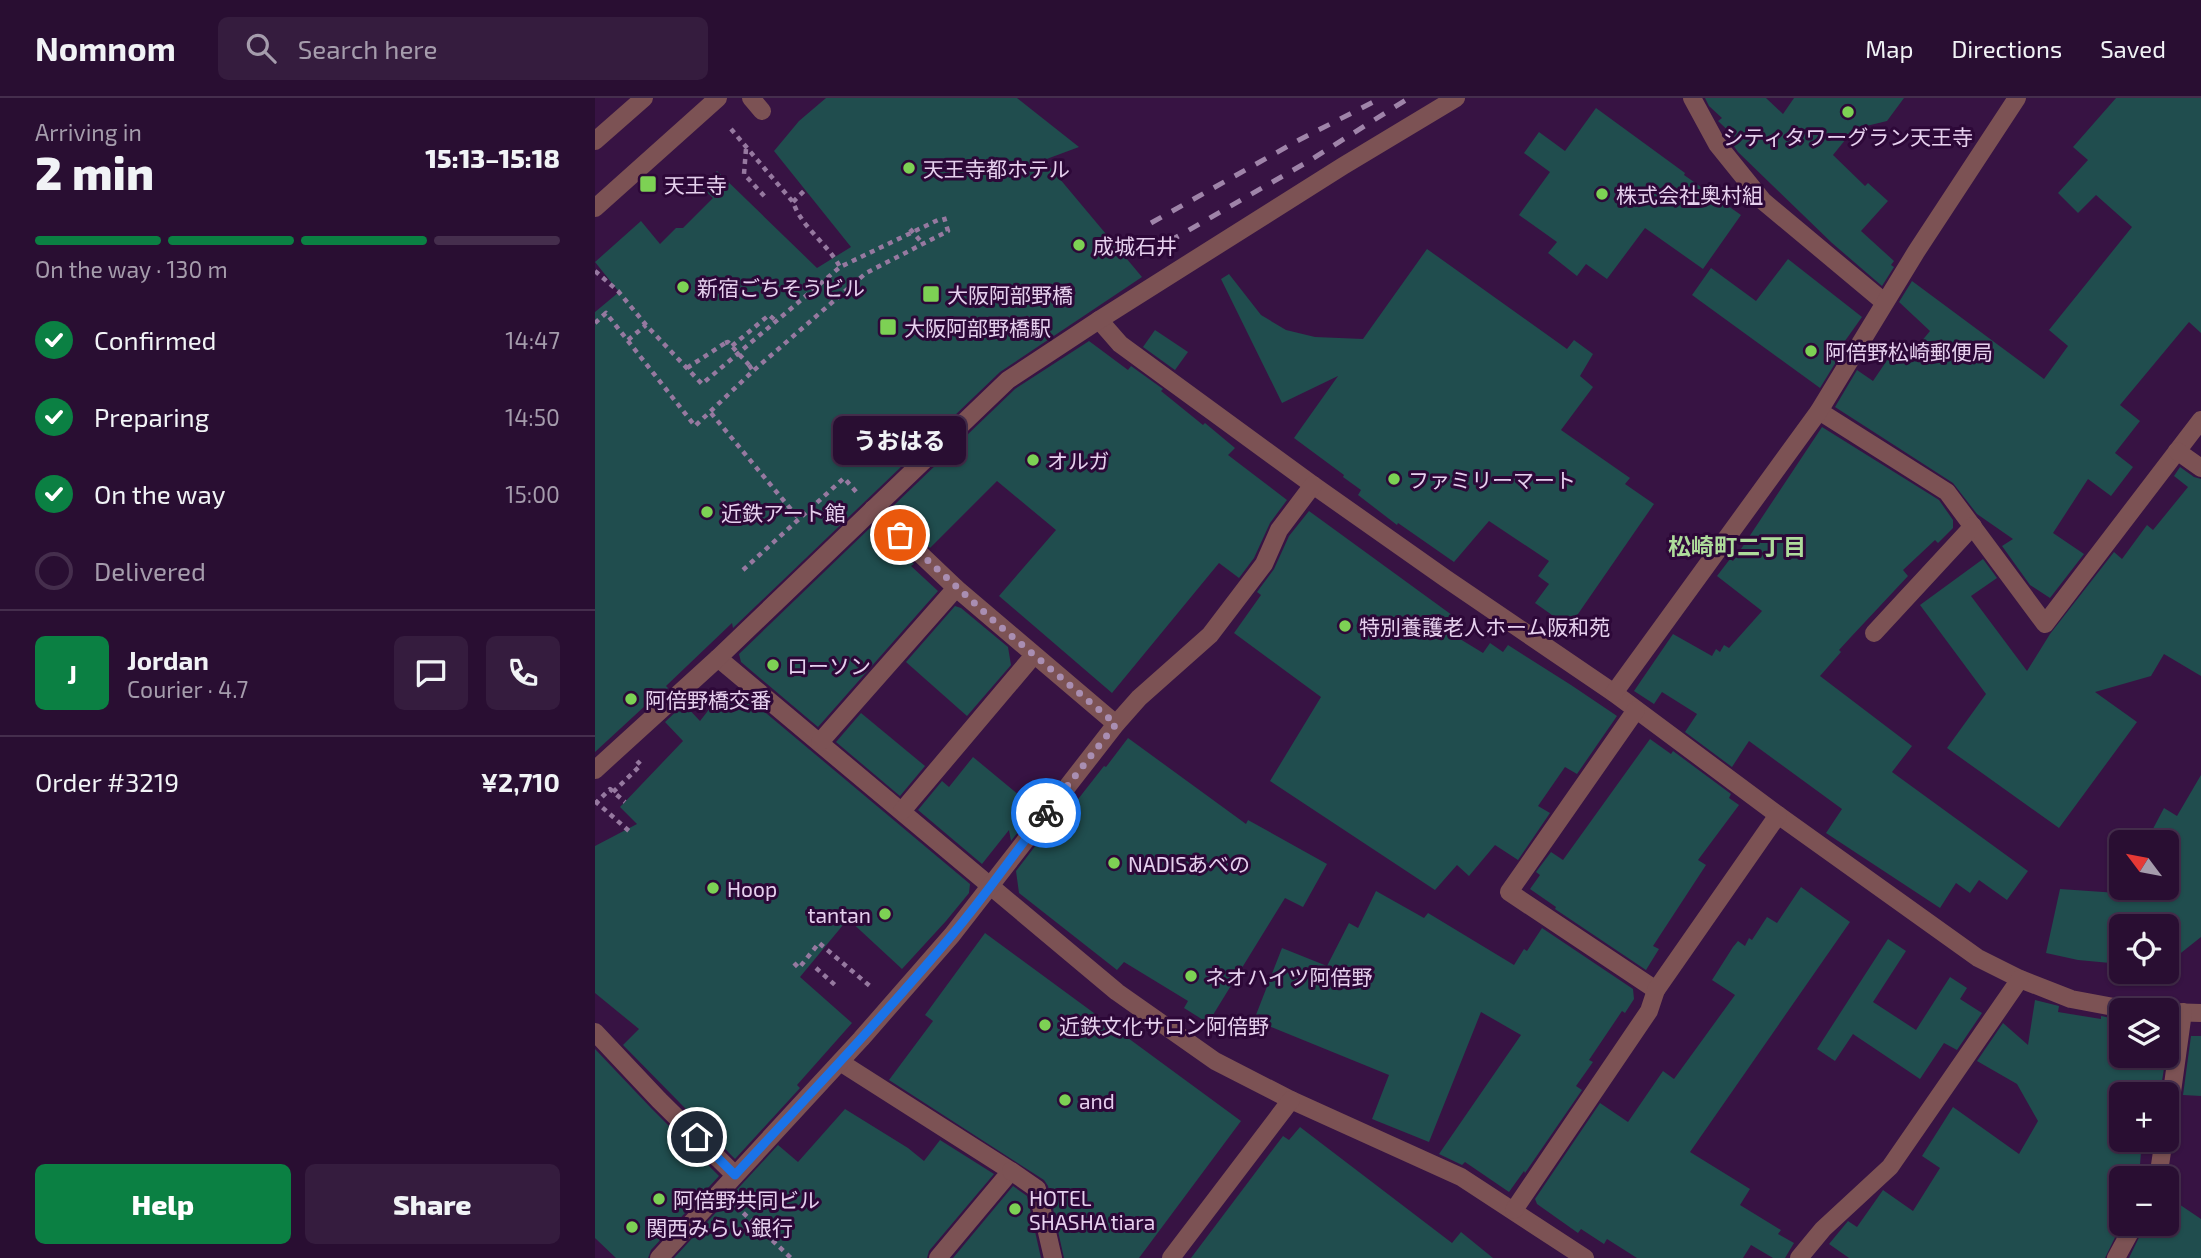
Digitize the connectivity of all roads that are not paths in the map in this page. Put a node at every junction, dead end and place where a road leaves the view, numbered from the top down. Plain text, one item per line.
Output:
1 (644, 98) edge
2 (718, 98) edge
3 (1456, 98) edge
4 (1692, 98) edge
5 (2017, 98) edge
6 (595, 142) edge
7 (595, 208) edge
8 (1884, 302) junction
9 (1098, 320) junction
10 (1819, 411) junction
11 (2201, 420) edge
12 (2177, 452) junction
13 (2201, 468) edge
14 (1313, 485) junction
15 (867, 503) junction
16 (1973, 526) junction
17 (956, 588) junction
18 (1874, 633) dead end
19 (1034, 655) junction
20 (718, 658) junction
21 (1614, 693) junction
22 (1636, 710) junction
23 (1116, 724) junction
24 (820, 742) junction
25 (595, 770) edge
26 (902, 811) junction
27 (1778, 816) junction
28 (991, 888) junction
29 (2020, 979) junction
30 (1656, 990) junction
31 (2109, 1006) edge
32 (2189, 1010) edge
33 (595, 1032) edge
34 (840, 1062) junction
35 (2176, 1082) edge
36 (1291, 1100) junction
37 (1011, 1171) junction
38 (735, 1175) junction
39 (1514, 1210) junction
40 (2128, 1236) edge
41 (659, 1258) edge
42 (939, 1258) edge
43 (1053, 1258) edge
44 (1171, 1258) edge
45 (1585, 1258) edge
46 (1799, 1258) edge
47 (2116, 1258) edge

1 - 6 street
2 - 7 street
3 - 9 street
4 - 8 street
5 - 8 street
8 - 10 street
9 - 14 street
9 - 15 street
10 - 16 street
10 - 21 street
11 - 12 street
12 - 13 street
12 - 16 street
14 - 21 street
14 - 23 street
15 - 17 street
15 - 20 street
16 - 18 street
17 - 19 street
17 - 24 street
19 - 23 street
19 - 26 street
20 - 24 street
20 - 25 street
21 - 22 street
22 - 27 street
22 - 30 street
23 - 28 street
24 - 26 street
26 - 28 street
27 - 29 street
27 - 30 street
28 - 34 street
28 - 36 street
29 - 31 street
29 - 46 street
30 - 39 street
32 - 35 street
33 - 38 street
34 - 37 street
34 - 38 street
36 - 39 street
36 - 44 street
37 - 42 street
37 - 43 street
38 - 41 street
39 - 45 street
40 - 47 street

